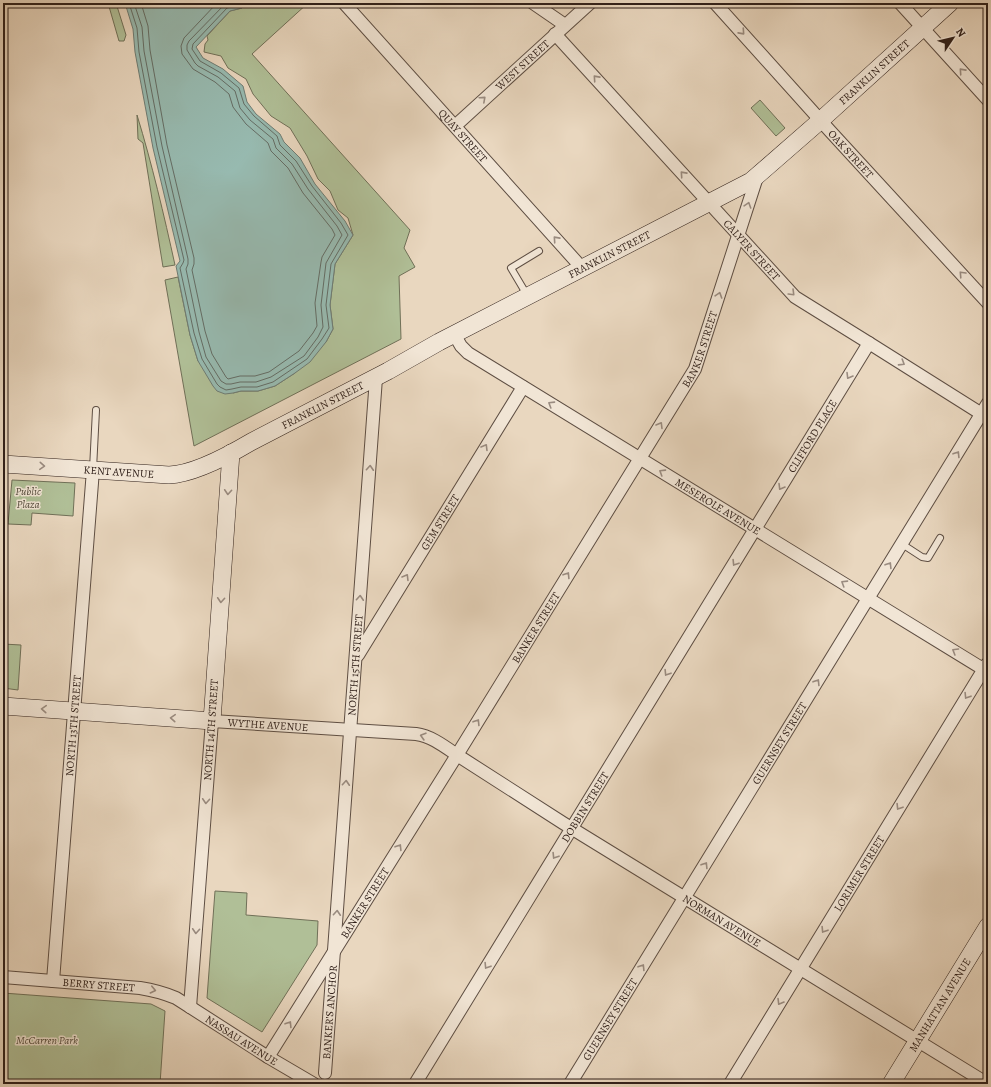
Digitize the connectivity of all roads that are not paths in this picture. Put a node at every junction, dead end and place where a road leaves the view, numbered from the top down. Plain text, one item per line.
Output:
1 (344, 3) edge
2 (533, 3) edge
3 (590, 3) edge
4 (715, 3) edge
5 (900, 3) edge
6 (950, 3) edge
7 (565, 25) junction
8 (923, 28) junction
9 (555, 34) junction
10 (988, 100) edge
11 (821, 120) junction
12 (454, 126) junction
13 (757, 176) junction
14 (710, 202) junction
15 (739, 234) junction
16 (539, 251) dead end
17 (582, 268) junction
18 (527, 296) junction
19 (988, 303) edge
20 (454, 334) junction
21 (869, 343) junction
22 (376, 378) junction
23 (523, 386) junction
24 (988, 403) edge
25 (96, 410) dead end
26 (985, 416) edge
27 (231, 453) junction
28 (640, 458) junction
29 (3, 464) edge
30 (93, 470) junction
31 (755, 529) junction
32 (940, 538) dead end
33 (902, 544) junction
34 (868, 598) junction
35 (356, 658) junction
36 (987, 668) edge
37 (3, 706) edge
38 (74, 711) junction
39 (212, 721) junction
40 (350, 730) junction
41 (457, 755) junction
42 (572, 829) junction
43 (685, 898) junction
44 (988, 926) edge
45 (334, 952) junction
46 (800, 969) junction
47 (3, 977) edge
48 (53, 981) junction
49 (190, 1007) junction
50 (918, 1041) junction
51 (268, 1057) junction
52 (325, 1073) dead end
53 (314, 1084) edge
54 (415, 1084) edge
55 (570, 1084) edge
56 (730, 1084) edge
57 (891, 1084) edge
58 (988, 1084) edge

1 - 12 street, QUAY STREET
2 - 7 street
3 - 7 street, WEST STREET
4 -> 11 street, OAK STREET
5 - 8 street
6 - 8 main road, FRANKLIN STREET
7 - 9 street, WEST STREET
10 -> 8 street
8 - 11 main road, FRANKLIN STREET
12 -> 9 street, WEST STREET
14 -> 9 street, CALYER STREET
11 - 13 main road, FRANKLIN STREET
19 -> 11 street, OAK STREET
17 -> 12 street, QUAY STREET
13 - 14 main road, FRANKLIN STREET
15 -> 13 street, BANKER STREET
14 - 15 street, CALYER STREET
14 - 17 main road, FRANKLIN STREET
15 -> 21 street, CALYER STREET
28 -> 15 street, BANKER STREET
16 - 18 lane
17 - 18 main road, FRANKLIN STREET
18 - 20 main road, FRANKLIN STREET
20 - 22 main road, FRANKLIN STREET
20 - 23 street, MESEROLE AVENUE
21 -> 26 street, CALYER STREET
21 -> 31 street, CLIFFORD PLACE
22 - 27 main road, FRANKLIN STREET
35 -> 22 street, NORTH 15TH STREET
28 -> 23 street, MESEROLE AVENUE
35 -> 23 street, GEM STREET
24 - 26 street, GUERNSEY STREET
25 - 30 lane
33 -> 26 street, GUERNSEY STREET
27 - 30 main road, KENT AVENUE
27 -> 39 main road, NORTH 14TH STREET
31 -> 28 street, MESEROLE AVENUE
41 -> 28 street, BANKER STREET
29 -> 30 main road, KENT AVENUE
30 - 38 street, NORTH 13TH STREET
34 -> 31 street, MESEROLE AVENUE
31 -> 42 street, DOBBIN STREET
32 - 33 lane
34 -> 33 street, GUERNSEY STREET
36 -> 34 street, MESEROLE AVENUE
43 -> 34 street, GUERNSEY STREET
35 - 40 street, NORTH 15TH STREET
36 -> 46 street, LORIMER STREET
38 -> 37 main road, WYTHE AVENUE
39 -> 38 main road, WYTHE AVENUE
38 - 48 street, NORTH 13TH STREET
39 - 40 street, WYTHE AVENUE
39 -> 49 street, NORTH 14TH STREET
41 -> 40 street, WYTHE AVENUE
45 -> 40 street, NORTH 15TH STREET
41 - 42 street, NORMAN AVENUE
45 -> 41 street, BANKER STREET
42 - 43 street, NORMAN AVENUE
42 -> 54 street, DOBBIN STREET
43 - 46 street, NORMAN AVENUE
55 -> 43 street, GUERNSEY STREET
44 - 50 main road, MANHATTAN AVENUE
51 -> 45 street, BANKER STREET
45 - 52 street, BANKER'S ANCHOR
46 - 50 street, NORMAN AVENUE
46 -> 56 street, LORIMER STREET
47 - 48 street, BERRY STREET
48 -> 49 street, BERRY STREET
49 - 51 street, NASSAU AVENUE
50 - 57 main road, MANHATTAN AVENUE
50 - 58 street, NORMAN AVENUE
51 - 53 street, NASSAU AVENUE

